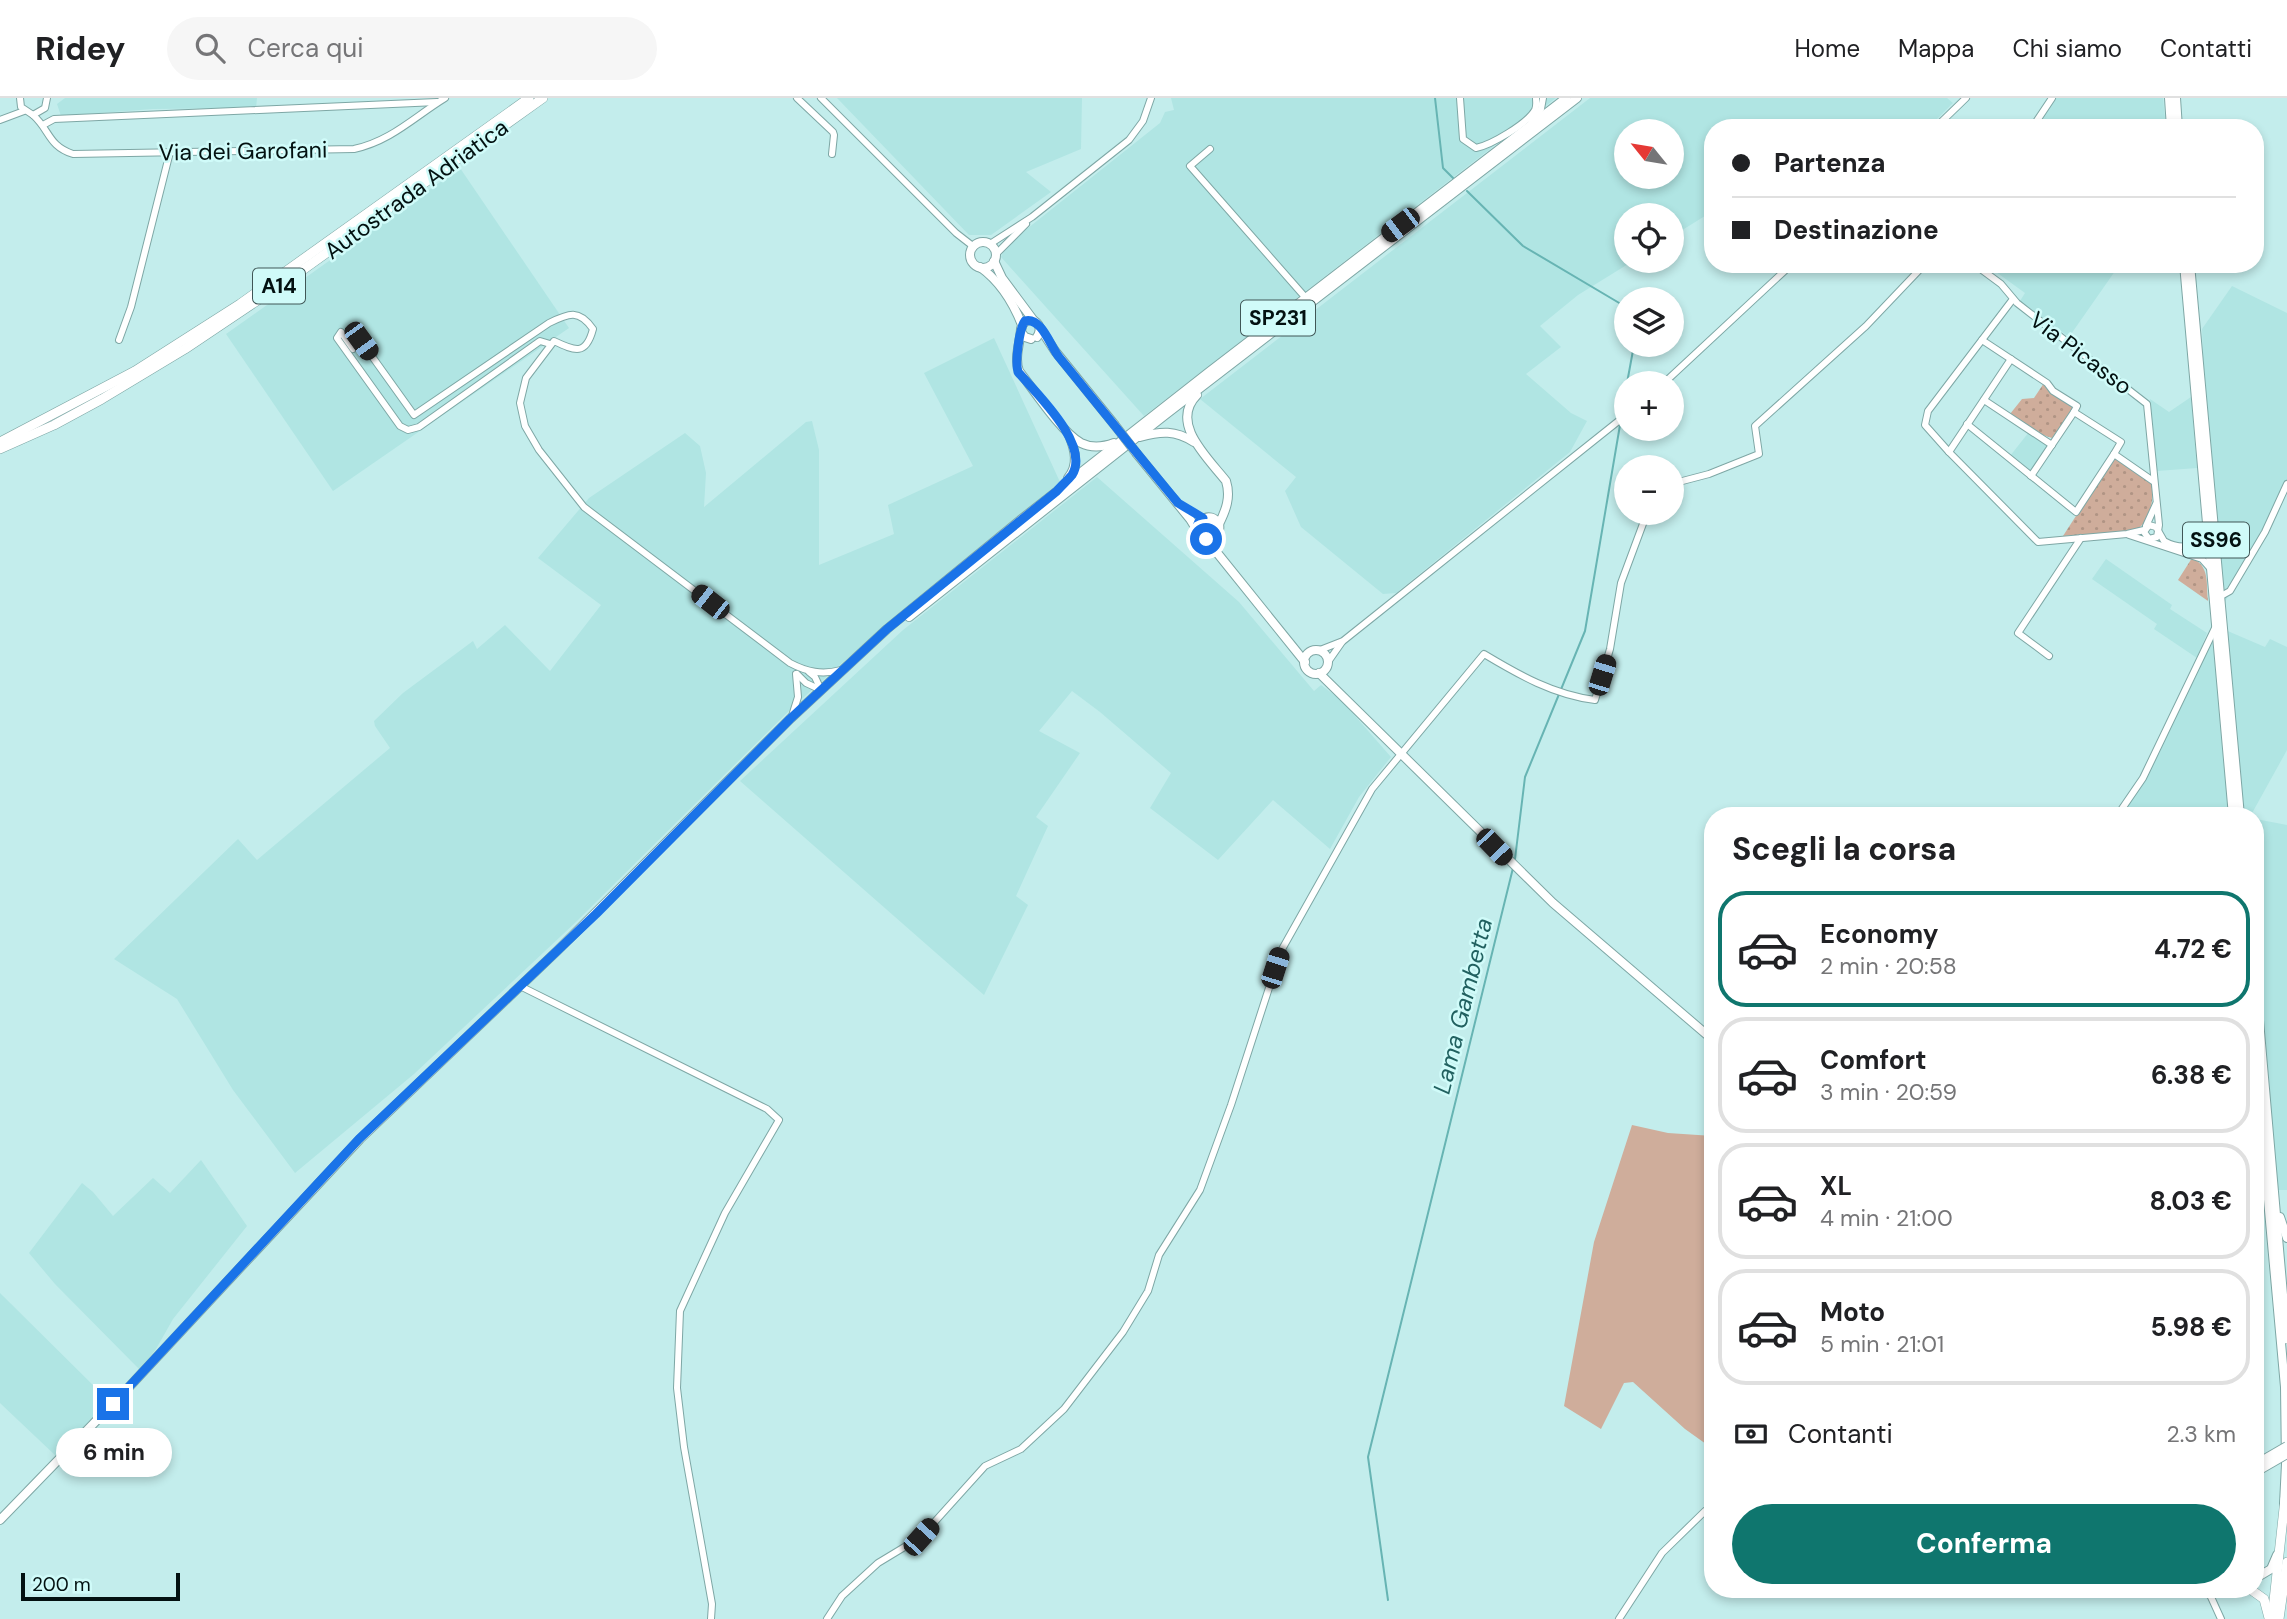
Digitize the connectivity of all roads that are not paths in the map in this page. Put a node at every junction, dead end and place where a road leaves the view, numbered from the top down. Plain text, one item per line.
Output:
1 (47, 98) edge
2 (529, 98) edge
3 (543, 98) edge
4 (797, 98) edge
5 (821, 98) edge
6 (1151, 98) edge
7 (1460, 98) edge
8 (1536, 98) edge
9 (1543, 98) edge
10 (1566, 98) edge
11 (1577, 98) edge
12 (1966, 98) edge
13 (2052, 98) edge
14 (2169, 98) edge
15 (2176, 98) edge
16 (20, 100) edge
17 (442, 100) edge
18 (43, 110) junction
19 (24, 111) junction
20 (33, 114) junction
21 (5, 117) edge
22 (62, 119) junction
23 (1944, 119) edge
24 (2038, 119) edge
25 (2170, 119) edge
26 (2177, 119) edge
27 (42, 124) junction
28 (1521, 133) junction
29 (50, 139) junction
30 (1210, 149) dead end
31 (170, 152) junction
32 (832, 154) dead end
33 (1032, 217) junction
34 (990, 244) junction
35 (974, 247) junction
36 (995, 258) junction
37 (980, 267) junction
38 (1782, 273) edge
39 (1916, 273) edge
40 (1988, 273) edge
41 (2185, 273) edge
42 (2191, 273) edge
43 (1305, 297) junction
44 (2013, 299) junction
45 (1021, 327) junction
46 (1035, 331) junction
47 (119, 340) dead end
48 (1982, 340) junction
49 (550, 344) junction
50 (1018, 353) junction
51 (2011, 359) junction
52 (1677, 371) edge
53 (1214, 376) junction
54 (1984, 400) junction
55 (2074, 412) junction
56 (1967, 424) junction
57 (1614, 425) edge
58 (1068, 432) junction
59 (1134, 435) junction
60 (0, 442) edge
61 (1197, 444) junction
62 (2052, 444) junction
63 (0, 449) edge
64 (1949, 452) junction
65 (2114, 454) junction
66 (2031, 475) junction
67 (1684, 481) edge
68 (2153, 481) junction
69 (2287, 484) edge
70 (1057, 491) junction
71 (1228, 502) junction
72 (2156, 502) junction
73 (1178, 503) junction
74 (1207, 517) junction
75 (1643, 525) edge
76 (2207, 526) junction
77 (1219, 528) junction
78 (1197, 529) junction
79 (2145, 529) junction
80 (2158, 532) junction
81 (2127, 534) junction
82 (2081, 538) junction
83 (1206, 539) junction
84 (2148, 539) junction
85 (1225, 564) junction
86 (2212, 572) junction
87 (2221, 596) junction
88 (2216, 626) junction
89 (1343, 641) junction
90 (1288, 642) junction
91 (1317, 650) junction
92 (2049, 656) dead end
93 (854, 660) junction
94 (1304, 662) junction
95 (790, 663) junction
96 (1328, 664) junction
97 (844, 669) junction
98 (807, 671) junction
99 (1319, 673) junction
100 (796, 674) junction
101 (1336, 689) junction
102 (821, 690) junction
103 (790, 719) junction
104 (1401, 754) junction
105 (2124, 807) edge
106 (2232, 807) edge
107 (2239, 807) edge
108 (520, 986) junction
109 (1704, 1032) edge
110 (2264, 1078) edge
111 (2264, 1155) edge
112 (2275, 1204) junction
113 (2287, 1238) edge
114 (2287, 1296) edge
115 (2284, 1306) junction
116 (2287, 1339) edge
117 (2287, 1446) edge
118 (2287, 1454) edge
119 (2264, 1459) edge
120 (2264, 1467) edge
121 (2285, 1499) junction
122 (1704, 1512) edge
123 (0, 1520) edge
124 (2287, 1562) edge
125 (2264, 1573) edge
126 (2210, 1598) edge
127 (2218, 1598) edge
128 (2263, 1598) edge
129 (2216, 1607) junction
130 (711, 1619) edge
131 (827, 1619) edge
132 (1619, 1619) edge
133 (2221, 1619) edge
134 (2271, 1619) edge
135 (2279, 1619) edge

1 - 18 street
2 - 60 highway, Autostrada Adriatica / A14
3 - 63 highway, Autostrada Adriatica / A14
4 - 32 street
5 - 35 street
6 - 33 street
7 - 8 street
9 - 28 street
10 - 28 main road, SP231
11 - 53 main road, SP231
12 - 23 street
13 - 24 street
14 - 25 main road
15 - 26 main road
16 - 19 street
16 - 21 street
17 - 22 street
17 - 31 street, Via dei Garofani
18 - 20 street
18 - 27 street
19 - 20 street
19 - 21 street
20 - 27 street
22 - 27 street
22 - 29 street
27 - 29 street
28 - 43 main road, SP231
29 - 31 street, Via dei Garofani
30 - 43 street
31 - 47 street
33 - 34 street
33 - 36 street
34 - 35 main road
34 - 36 main road
35 - 37 main road
36 - 37 main road
36 - 46 main road
37 - 45 main road
38 - 52 street
39 - 67 street
40 - 44 street, Via Picasso
41 - 76 main road, SS96
42 - 87 main road, SS96
43 - 59 main road, SP231
44 - 48 street
44 - 68 street, Via Picasso
45 - 46 main road
45 - 46 main road
45 - 50 main road
46 - 50 main road
46 - 73 main road, bridge
48 - 51 street
48 - 64 street
49 - 49 street
49 - 95 street
50 - 58 main road
51 - 54 street
51 - 55 street
53 - 59 main road, SP231
53 - 61 main road
54 - 56 street
54 - 62 street
55 - 62 street
55 - 65 street
56 - 64 street
56 - 66 street
57 - 89 street
58 - 59 main road
58 - 70 main road
59 - 61 main road
59 - 70 main road, SP231
59 - 93 main road, SP231
61 - 71 main road
62 - 66 street
64 - 82 street
65 - 66 street
65 - 68 street
68 - 72 street, Via Picasso
69 - 87 street
70 - 93 main road, SP231
71 - 74 main road
71 - 77 main road
72 - 79 street
72 - 80 street, Via Picasso
73 - 74 main road
73 - 78 main road
74 - 77 main road
74 - 78 main road
75 - 104 street
76 - 80 street
76 - 86 main road, SS96
77 - 83 main road
77 - 85 main road
78 - 83 main road
79 - 80 street
79 - 81 street
79 - 84 street
80 - 84 street
81 - 82 street
81 - 84 street
82 - 92 street
83 - 85 main road
84 - 86 street
85 - 90 main road
86 - 88 main road, SS96
87 - 107 main road, SS96
88 - 105 street
88 - 106 main road, SS96
89 - 91 street
89 - 96 street
90 - 91 main road
90 - 94 main road
91 - 94 main road
91 - 96 main road
93 - 97 main road, SP231
94 - 99 main road
95 - 98 street
95 - 100 street
96 - 99 main road
96 - 101 main road
97 - 98 street
97 - 102 main road, SP231
98 - 102 street
99 - 101 main road
100 - 102 street
100 - 103 street
101 - 104 main road
102 - 103 main road, SP231
103 - 108 main road, SP231
104 - 109 main road
104 - 131 street
108 - 123 main road, SP231
108 - 130 street
110 - 112 main road
111 - 121 main road
112 - 113 main road
112 - 115 main road
114 - 115 main road
115 - 116 highway
117 - 119 main road, bridge
118 - 120 main road, bridge
121 - 125 main road
121 - 134 highway
122 - 132 street
124 - 135 highway
126 - 129 street
127 - 129 street
128 - 134 highway
129 - 133 street

